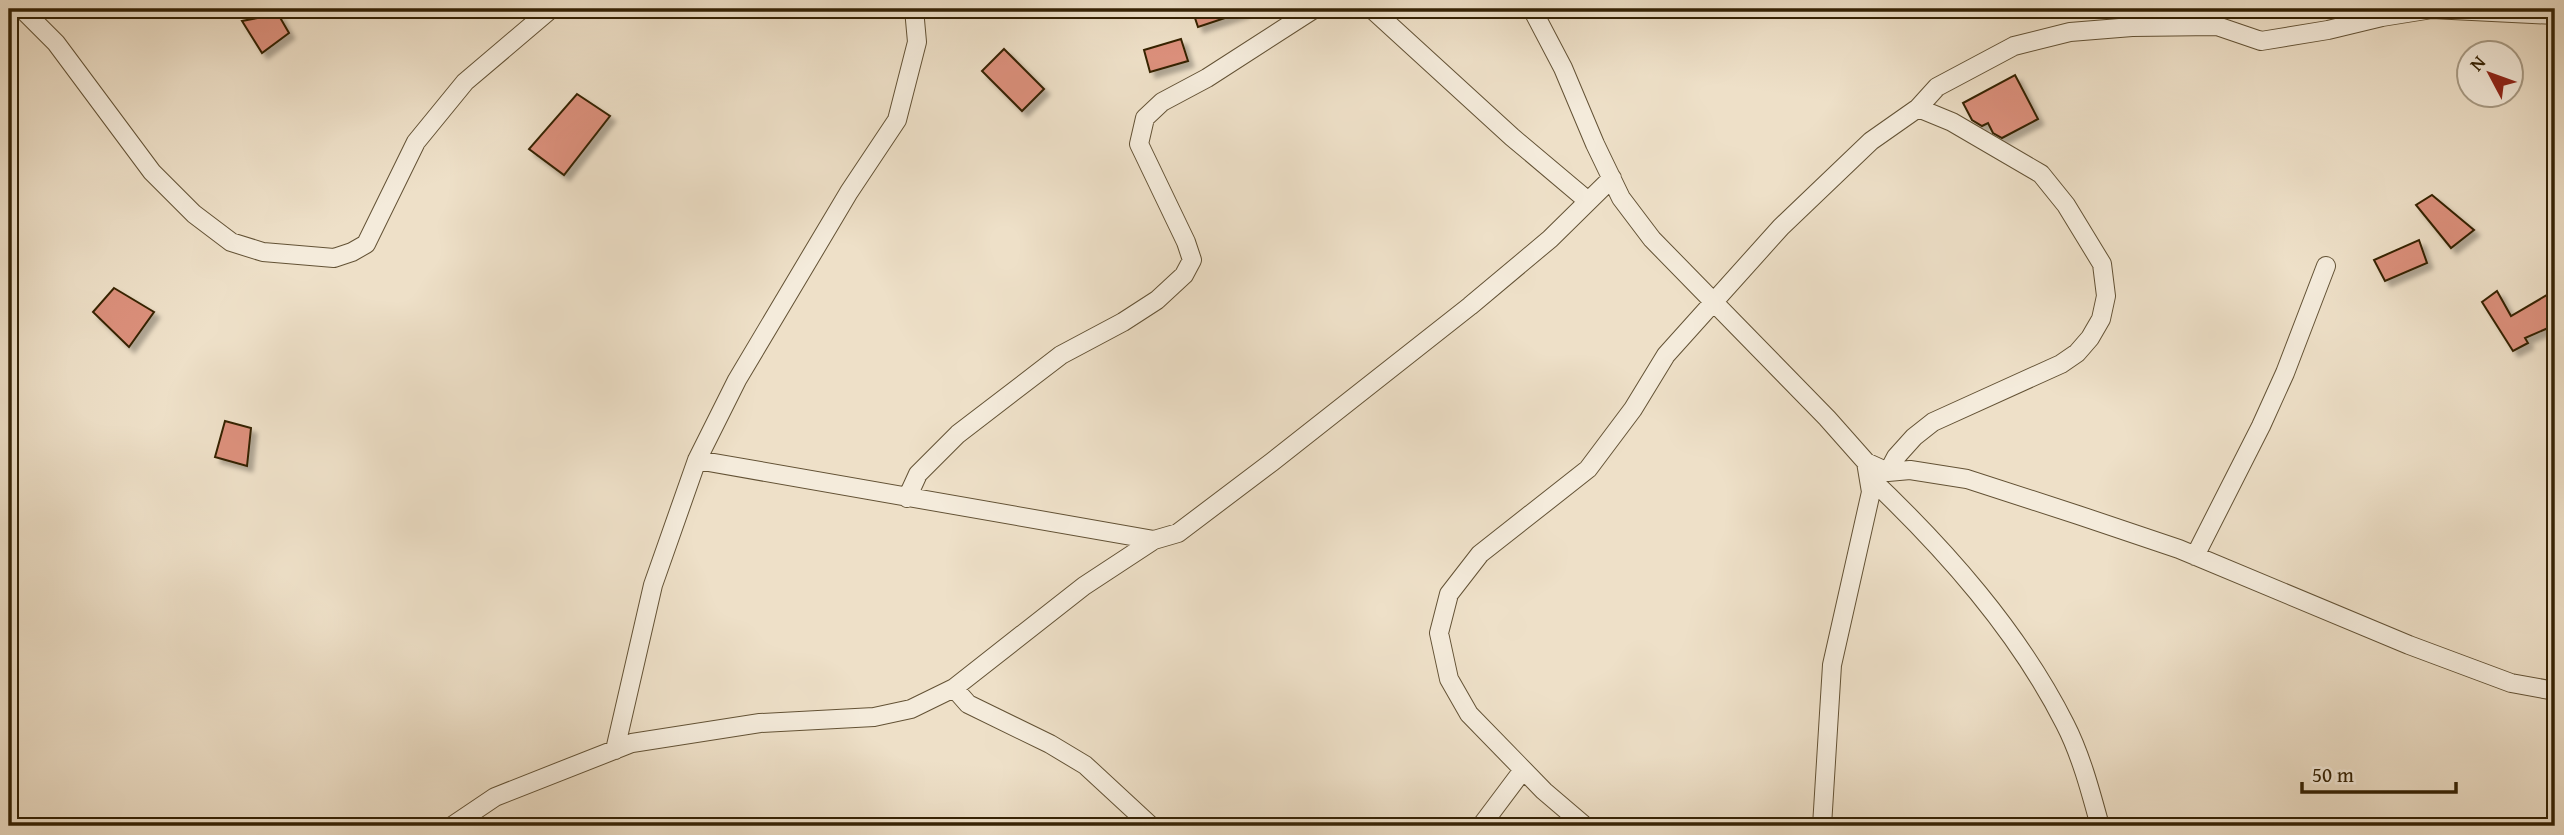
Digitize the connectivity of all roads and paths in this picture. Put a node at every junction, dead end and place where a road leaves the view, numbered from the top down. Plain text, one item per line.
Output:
1 (22, 9) edge
2 (551, 9) edge
3 (914, 9) edge
4 (1314, 9) edge
5 (1372, 9) edge
6 (1532, 9) edge
7 (2126, 9) edge
8 (2459, 9) edge
9 (2555, 15) edge
10 (2132, 27) junction
11 (1918, 108) junction
12 (1612, 178) junction
13 (1588, 201) junction
14 (2326, 266) dead end
15 (1712, 303) junction
16 (697, 460) junction
17 (1867, 470) junction
18 (1888, 472) junction
19 (907, 498) junction
20 (1154, 540) junction
21 (2194, 556) junction
22 (954, 688) junction
23 (2555, 691) edge
24 (615, 750) junction
25 (1523, 770) junction
26 (452, 826) edge
27 (1151, 826) edge
28 (1481, 826) edge
29 (1585, 826) edge
30 (1822, 826) edge
31 (2100, 826) edge

1 - 2 street
3 - 16 street
4 - 19 street
5 - 13 street
6 - 12 street
7 - 10 street
8 - 9 street
8 - 10 street
10 - 11 street
11 - 15 street
11 - 18 street
12 - 13 street
12 - 15 street
13 - 20 street
14 - 21 street
15 - 17 street
15 - 25 street
16 - 19 street
16 - 24 street
17 - 18 street
17 - 30 street
17 - 31 street
18 - 21 street
19 - 20 street
20 - 22 street
21 - 23 street
22 - 24 street
22 - 27 street
24 - 26 street
25 - 28 street
25 - 29 street

